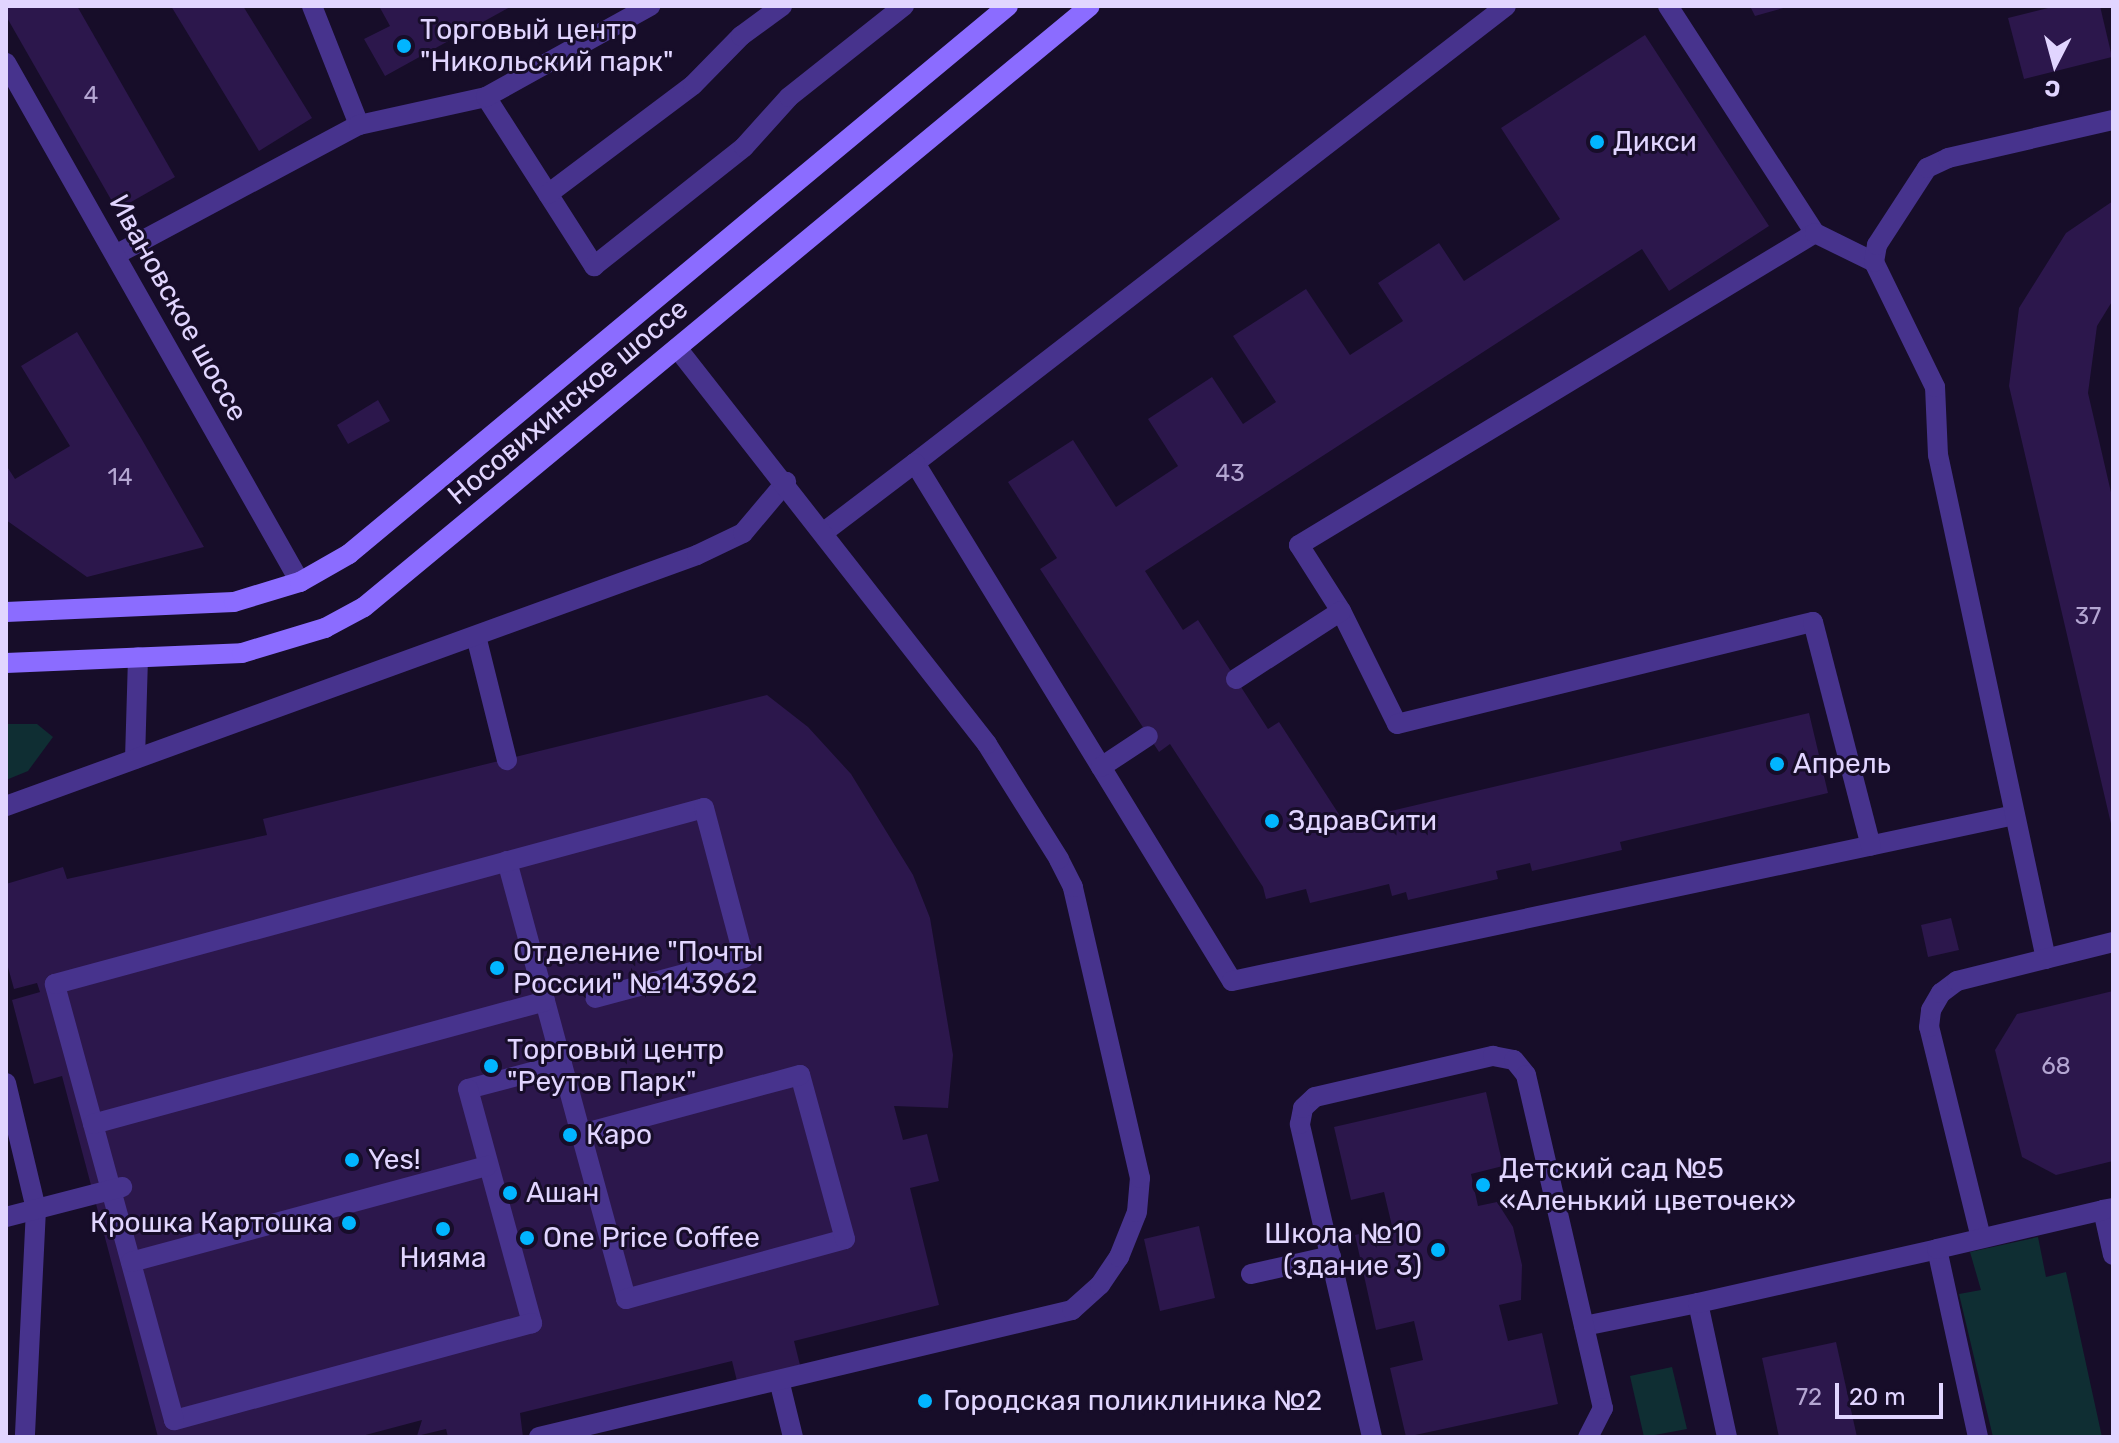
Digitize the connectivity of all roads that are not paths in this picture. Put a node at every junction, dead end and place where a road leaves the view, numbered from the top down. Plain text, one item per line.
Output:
1 (312, 6) edge
2 (650, 6) edge
3 (782, 6) edge
4 (904, 6) edge
5 (1008, 6) edge
6 (1090, 6) edge
7 (1506, 6) edge
8 (1668, 6) edge
9 (6, 63) edge
10 (486, 97) junction
11 (2113, 120) edge
12 (359, 125) junction
13 (548, 194) junction
14 (1815, 233) junction
15 (117, 254) junction
16 (1874, 262) junction
17 (677, 348) junction
18 (915, 463) junction
19 (786, 482) junction
20 (824, 532) junction
21 (300, 582) junction
22 (1341, 611) junction
23 (6, 612) edge
24 (476, 636) junction
25 (138, 657) junction
26 (6, 663) edge
27 (1236, 679) dead end
28 (1148, 736) dead end
29 (135, 759) junction
30 (507, 760) dead end
31 (1101, 767) junction
32 (6, 806) edge
33 (2015, 815) junction
34 (1871, 846) junction
35 (507, 861) junction
36 (2113, 942) edge
37 (2046, 959) junction
38 (595, 998) dead end
39 (545, 1001) junction
40 (562, 1064) junction
41 (6, 1083) edge
42 (93, 1124) junction
43 (581, 1134) junction
44 (487, 1166) dead end
45 (118, 1189) junction
46 (36, 1209) junction
47 (2108, 1209) edge
48 (6, 1217) edge
49 (1981, 1238) junction
50 (1937, 1249) junction
51 (2113, 1255) edge
52 (1331, 1256) junction
53 (131, 1262) junction
54 (1251, 1274) dead end
55 (1698, 1303) junction
56 (1584, 1326) junction
57 (779, 1380) junction
58 (25, 1437) edge
59 (539, 1437) edge
60 (793, 1437) edge
61 (1372, 1437) edge
62 (1588, 1437) edge
63 (1727, 1437) edge
64 (1978, 1437) edge

1 - 12 street
2 - 10 street
3 - 13 street
4 - 13 street
5 - 21 main road, Носовихинское шоссе
6 - 17 main road, Носовихинское шоссе
7 - 18 street
8 - 14 street
9 - 15 street, Ивановское шоссе
10 - 12 street
10 - 13 street
11 - 16 street
12 - 15 street
14 - 16 street
14 - 22 street
15 - 21 street, Ивановское шоссе
16 - 33 street
17 - 19 street
17 - 25 main road, Носовихинское шоссе
18 - 20 street
18 - 31 street
19 - 20 street
19 - 24 street
20 - 57 street
21 - 23 main road, Носовихинское шоссе
22 - 27 street
22 - 34 street
24 - 29 street
24 - 30 street
25 - 26 main road, Носовихинское шоссе
25 - 29 street
28 - 31 street
29 - 32 street
31 - 34 street
33 - 34 street
33 - 37 street
35 - 38 street
35 - 39 street
35 - 42 street
36 - 37 street
37 - 49 street
39 - 40 street
39 - 42 street
40 - 43 street
40 - 53 street
41 - 46 street
42 - 45 street
43 - 43 street
44 - 53 street
45 - 46 street
45 - 53 street
46 - 48 street
46 - 58 street
47 - 49 street
47 - 51 street
49 - 50 street
50 - 55 street
50 - 64 street
52 - 54 street
52 - 56 street
52 - 61 street
55 - 56 street
55 - 63 street
56 - 62 street
57 - 59 street
57 - 60 street

